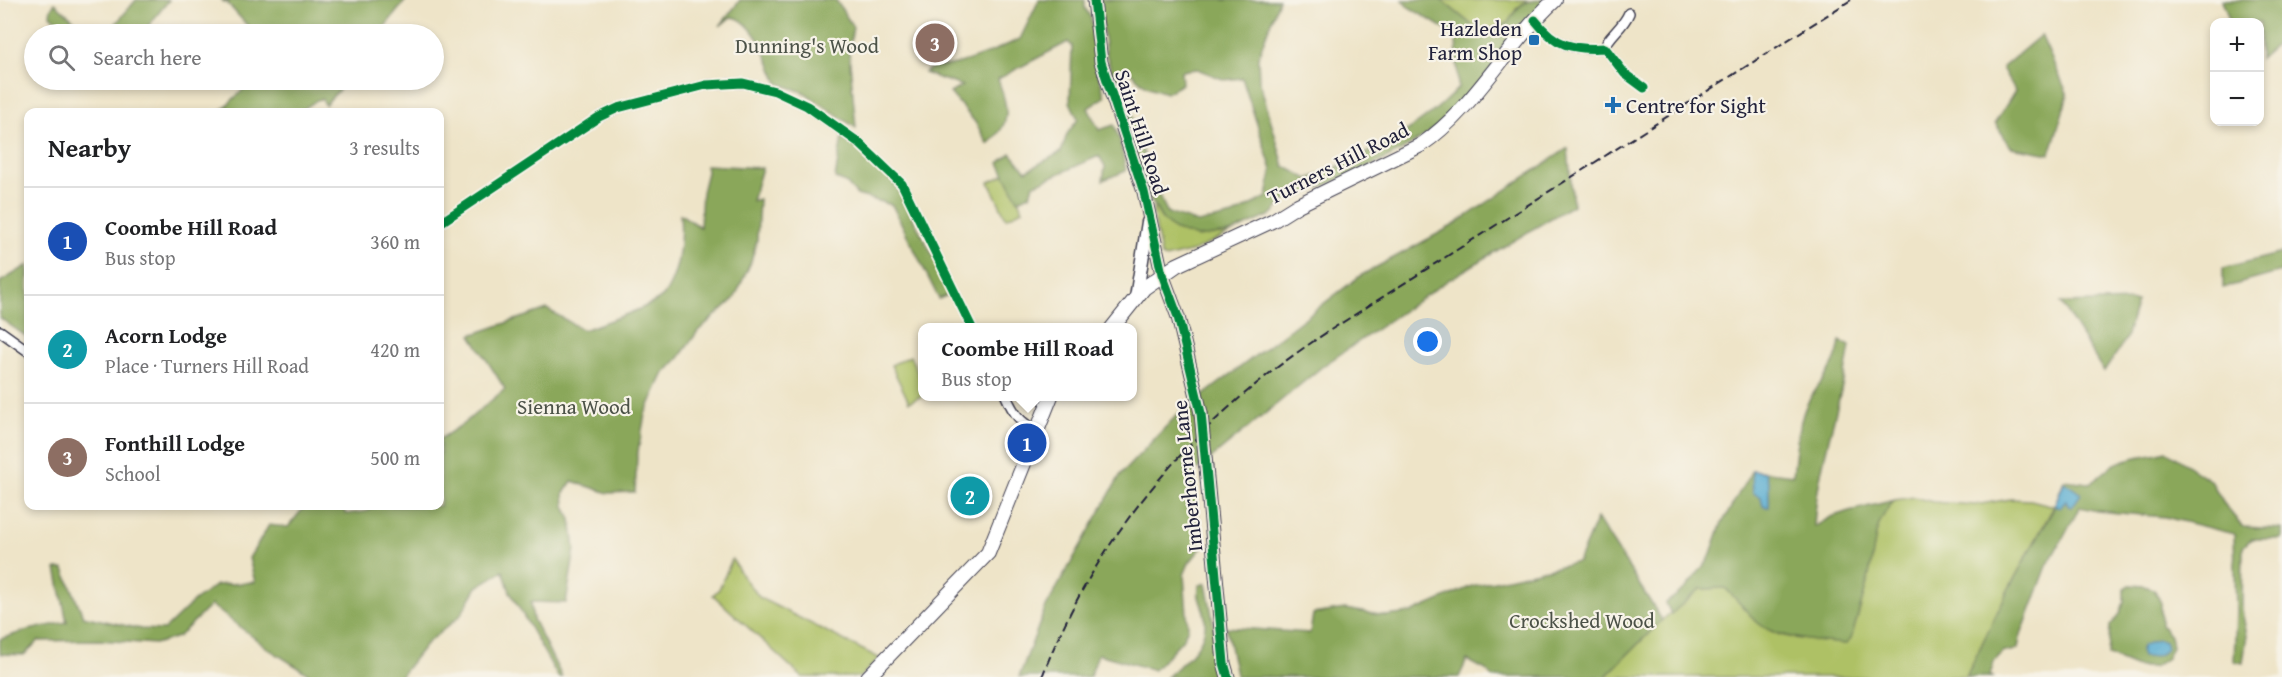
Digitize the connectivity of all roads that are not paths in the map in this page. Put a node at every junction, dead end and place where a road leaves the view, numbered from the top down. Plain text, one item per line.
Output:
1 (1094, 0) edge
2 (1555, 0) edge
3 (1629, 13) dead end
4 (1535, 20) junction
5 (1605, 48) junction
6 (1644, 88) dead end
7 (1149, 215) junction
8 (444, 220) edge
9 (1162, 274) junction
10 (1136, 298) junction
11 (970, 323) edge
12 (1115, 323) edge
13 (0, 331) edge
14 (24, 348) edge
15 (1008, 401) edge
16 (1049, 401) edge
17 (1036, 430) junction
18 (868, 677) edge
19 (1228, 677) edge

1 - 7 street, Saint Hill Road
2 - 4 main road, Turners Hill Road
3 - 5 street
4 - 5 street
4 - 9 main road, Turners Hill Road
5 - 6 street
7 - 9 street, Saint Hill Road
7 - 10 street
8 - 11 street
9 - 10 main road, Turners Hill Road
9 - 19 street, Imberhorne Lane, bridge
10 - 12 main road, Turners Hill Road
13 - 14 street
15 - 17 street
16 - 17 main road
17 - 18 main road

